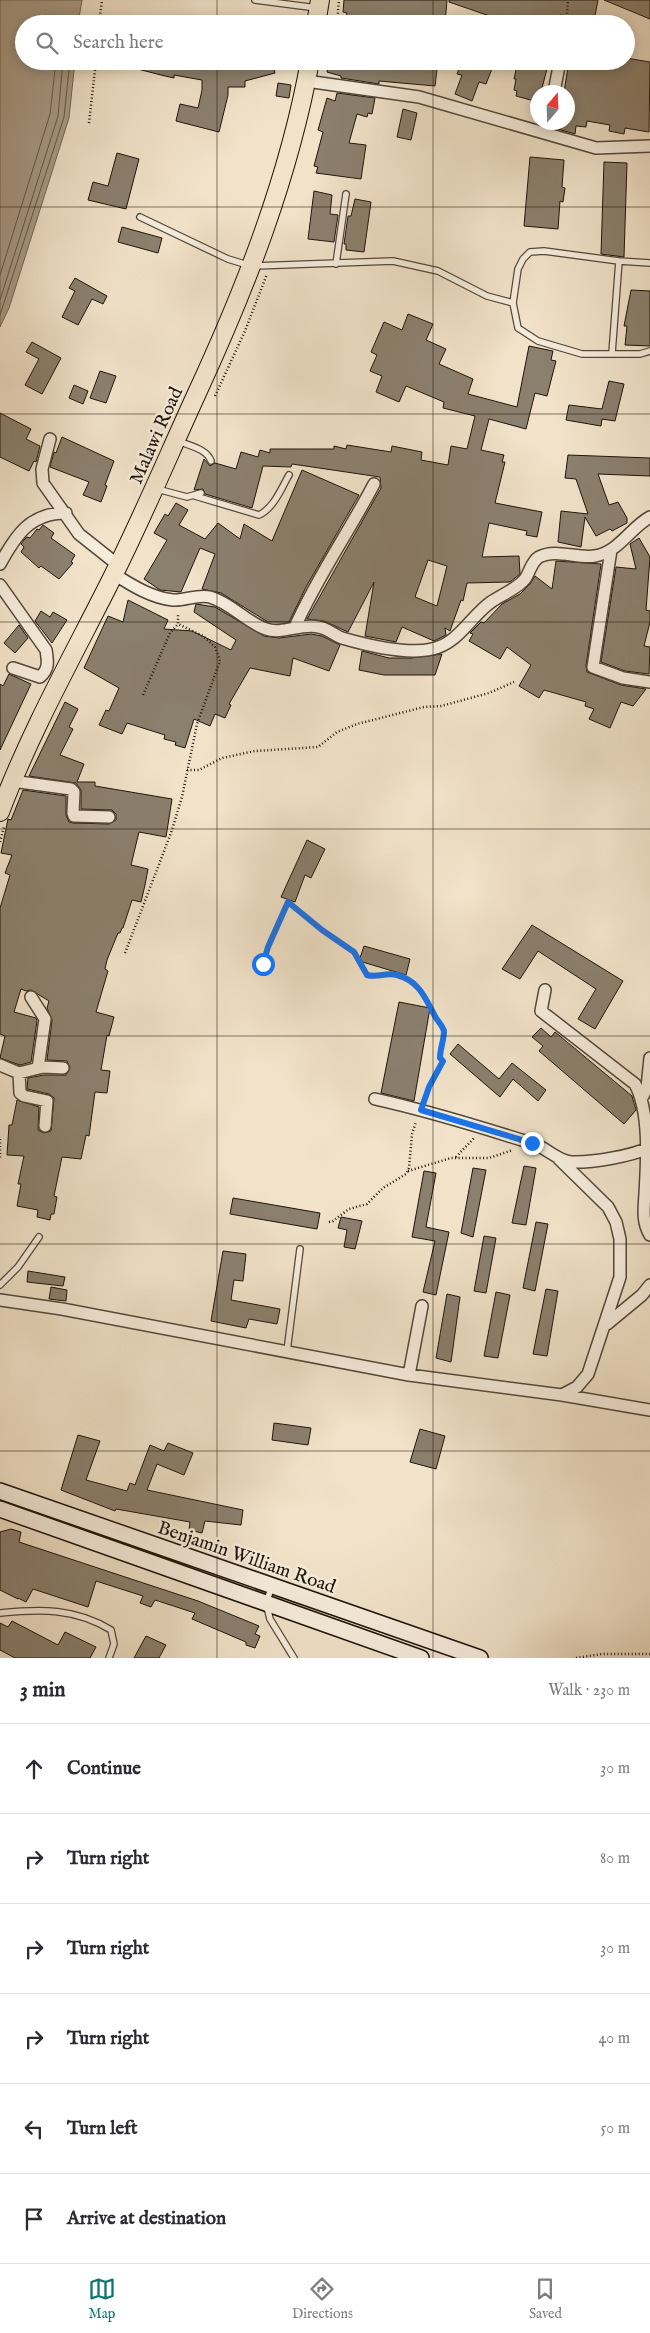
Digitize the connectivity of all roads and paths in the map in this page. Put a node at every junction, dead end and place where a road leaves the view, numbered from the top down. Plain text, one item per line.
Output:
1 (102, 0) edge
2 (255, 0) edge
3 (339, 0) edge
4 (568, 0) edge
5 (267, 1) edge
6 (318, 11) edge
7 (101, 15) edge
8 (338, 15) edge
9 (567, 15) edge
10 (95, 70) edge
11 (308, 70) edge
12 (558, 70) edge
13 (306, 81) junction
14 (555, 85) edge
15 (89, 123) dead end
16 (530, 124) edge
17 (550, 130) edge
18 (650, 146) edge
19 (346, 194) dead end
20 (140, 217) dead end
21 (619, 261) junction
22 (650, 263) edge
23 (336, 264) junction
24 (251, 266) junction
25 (513, 304) junction
26 (650, 351) edge
27 (612, 353) junction
28 (50, 438) dead end
29 (176, 441) junction
30 (211, 461) dead end
31 (289, 475) dead end
32 (374, 484) dead end
33 (155, 488) junction
34 (66, 513) junction
35 (650, 517) edge
36 (611, 550) junction
37 (0, 564) edge
38 (116, 570) junction
39 (0, 585) edge
40 (173, 600) junction
41 (178, 624) junction
42 (295, 627) junction
43 (13, 668) dead end
44 (514, 682) dead end
45 (650, 682) edge
46 (143, 695) dead end
47 (187, 770) junction
48 (12, 781) junction
49 (0, 812) edge
50 (109, 818) dead end
51 (125, 953) dead end
52 (261, 975) dead end
53 (545, 990) dead end
54 (31, 997) dead end
55 (650, 1058) edge
56 (0, 1065) edge
57 (38, 1068) junction
58 (63, 1068) dead end
59 (19, 1073) junction
60 (643, 1096) junction
61 (375, 1099) dead end
62 (421, 1110) junction
63 (46, 1126) dead end
64 (482, 1128) junction
65 (0, 1139) edge
66 (537, 1145) junction
67 (649, 1148) edge
68 (456, 1157) junction
69 (0, 1159) edge
70 (559, 1159) junction
71 (408, 1171) junction
72 (329, 1222) dead end
73 (650, 1235) edge
74 (39, 1237) dead end
75 (300, 1249) dead end
76 (650, 1285) edge
77 (0, 1286) edge
78 (0, 1300) edge
79 (422, 1306) dead end
80 (605, 1327) junction
81 (287, 1352) junction
82 (409, 1375) junction
83 (562, 1395) junction
84 (650, 1410) edge
85 (0, 1492) edge
86 (0, 1510) edge
87 (272, 1586) junction
88 (266, 1603) junction
89 (0, 1614) edge
90 (650, 1654) edge
91 (110, 1658) edge
92 (294, 1658) edge
93 (421, 1658) edge
94 (480, 1658) edge
95 (576, 1658) edge

1 - 7 path
2 - 5 lane
3 - 8 path
4 - 9 path
5 - 6 lane
10 - 15 path
11 - 13 main road, Malawi Road
12 - 14 street
13 - 16 street
13 - 24 main road, Malawi Road
17 - 18 street
19 - 23 lane
20 - 24 lane
21 - 22 lane
21 - 25 lane
21 - 27 lane
23 - 24 lane
23 - 25 lane
24 - 29 main road, Malawi Road
25 - 27 lane
26 - 27 lane
28 - 34 street
29 - 30 lane
29 - 33 main road, Malawi Road
31 - 33 lane
32 - 42 street
33 - 38 main road, Malawi Road
34 - 37 street
34 - 38 street
35 - 36 street
36 - 42 street
36 - 45 street
38 - 40 street
38 - 48 main road, Malawi Road
39 - 43 street
40 - 41 path
40 - 42 street
41 - 46 path
41 - 47 path
44 - 47 path
47 - 51 path
48 - 49 main road, Malawi Road
48 - 50 street
52 - 62 path
53 - 60 street
54 - 57 street
55 - 60 street
56 - 59 street
57 - 58 street
57 - 59 street
59 - 63 street
60 - 67 street
61 - 62 street
62 - 64 street
62 - 71 path
64 - 66 street
64 - 68 path
65 - 69 path
66 - 68 path
66 - 70 street
67 - 70 street
67 - 73 street
68 - 71 path
70 - 80 street
71 - 72 path
74 - 77 lane
75 - 81 lane
76 - 80 street
78 - 81 street
79 - 82 street
80 - 83 street
81 - 82 street
82 - 83 street
83 - 84 street
85 - 87 main road, Benjamin William Road
86 - 88 main road, Benjamin William Road
87 - 88 lane
87 - 94 main road, Benjamin William Road
88 - 92 lane
88 - 93 main road, Benjamin William Road
89 - 91 lane
90 - 95 path

